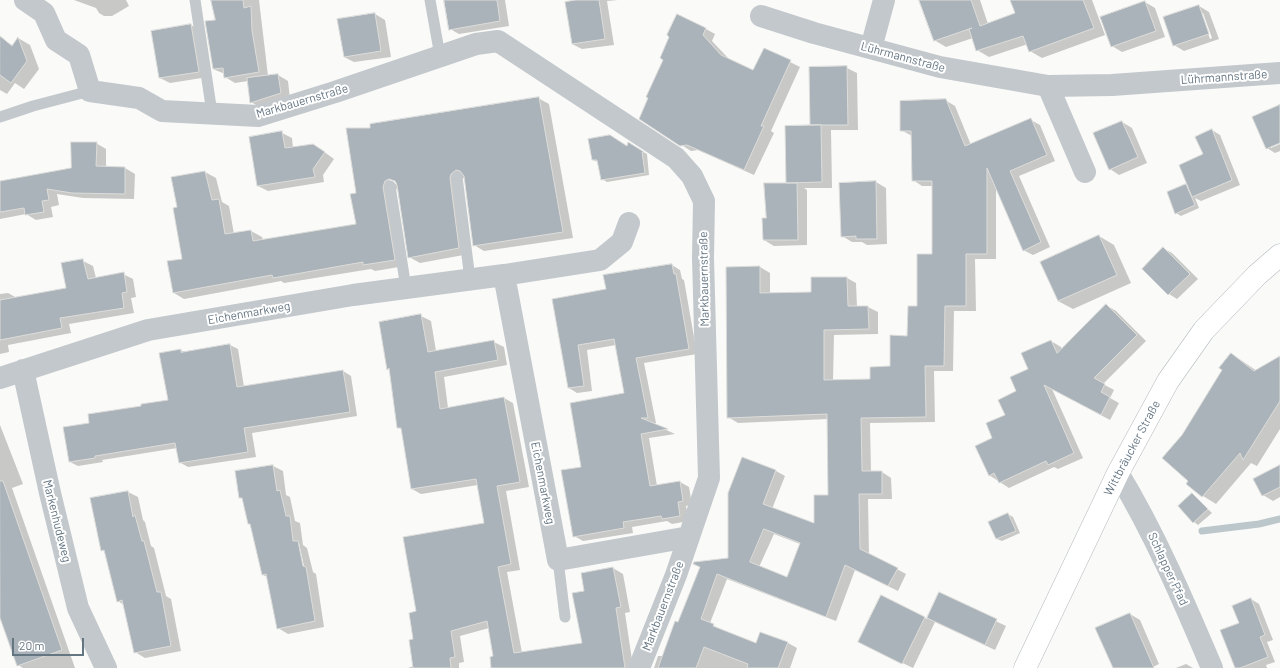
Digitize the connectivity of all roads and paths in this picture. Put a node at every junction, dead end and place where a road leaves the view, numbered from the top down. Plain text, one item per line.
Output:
1 (24, 0) edge
2 (195, 0) edge
3 (430, 0) edge
4 (884, 0) edge
5 (761, 16) dead end
6 (870, 48) junction
7 (440, 56) junction
8 (1280, 73) edge
9 (1048, 86) junction
10 (90, 91) junction
11 (212, 114) junction
12 (0, 117) edge
13 (1085, 172) dead end
14 (458, 177) dead end
15 (390, 186) dead end
16 (629, 223) dead end
17 (1280, 255) edge
18 (504, 275) junction
19 (470, 279) junction
20 (406, 288) junction
21 (23, 370) junction
22 (0, 378) edge
23 (1118, 472) junction
24 (688, 537) junction
25 (558, 560) junction
26 (565, 617) dead end
27 (106, 668) edge
28 (638, 668) edge
29 (1025, 668) edge
30 (1212, 668) edge

1 - 10 street
2 - 11 lane
3 - 7 lane
4 - 6 street
5 - 6 street, Lührmannstraße
6 - 9 street, Lührmannstraße
7 - 11 street, Markbauernstraße
7 - 24 street, Markbauernstraße
8 - 9 street, Lührmannstraße
9 - 13 street
10 - 11 street, Markbauernstraße
10 - 12 lane, Markbauernstraße
14 - 19 lane
15 - 20 lane
16 - 18 street, Eichenmarkweg
17 - 23 main road, Wittbräucker Straße
18 - 19 street, Eichenmarkweg
18 - 25 street, Eichenmarkweg
19 - 20 street, Eichenmarkweg
20 - 21 street, Eichenmarkweg
21 - 22 street, Eichenmarkweg
21 - 27 street, Markenhudeweg
23 - 29 main road, Wittbräucker Straße
23 - 30 street, Schlapper Pfad
24 - 25 street
24 - 28 street, Markbauernstraße
25 - 26 lane

